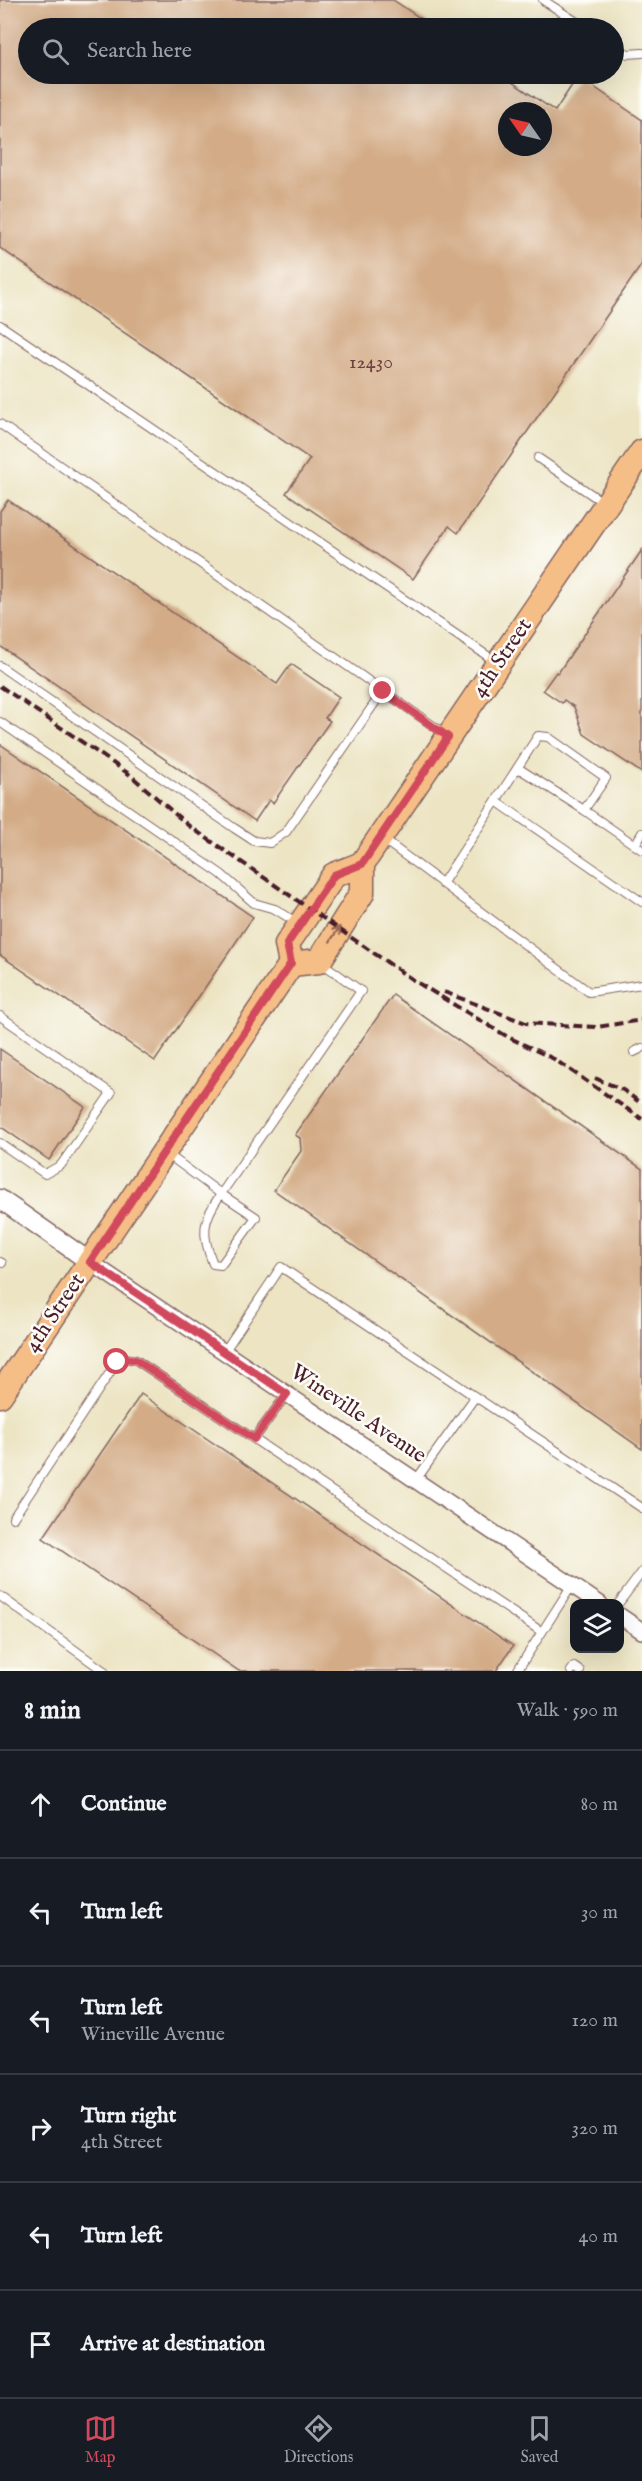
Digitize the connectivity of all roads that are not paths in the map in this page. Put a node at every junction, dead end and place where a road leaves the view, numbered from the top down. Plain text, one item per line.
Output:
1 (543, 0) edge
2 (571, 18) edge
3 (624, 52) edge
4 (642, 53) edge
5 (0, 326) edge
6 (0, 424) edge
7 (642, 452) edge
8 (538, 458) dead end
9 (606, 505) junction
10 (499, 663) junction
11 (0, 666) edge
12 (383, 691) junction
13 (0, 722) edge
14 (448, 737) junction
15 (518, 768) junction
16 (496, 801) junction
17 (584, 810) junction
18 (642, 833) edge
19 (380, 837) junction
20 (638, 848) edge
21 (362, 864) junction
22 (442, 884) junction
23 (642, 903) edge
24 (300, 925) junction
25 (319, 961) junction
26 (291, 963) junction
27 (642, 984) edge
28 (0, 1016) edge
29 (0, 1143) edge
30 (165, 1152) junction
31 (221, 1194) junction
32 (0, 1199) edge
33 (90, 1262) junction
34 (224, 1352) junction
35 (287, 1394) junction
36 (0, 1395) edge
37 (475, 1397) junction
38 (254, 1439) junction
39 (416, 1480) junction
40 (642, 1508) edge
41 (13, 1518) dead end
42 (642, 1572) edge
43 (572, 1585) junction
44 (0, 1596) edge
45 (593, 1599) edge
46 (622, 1599) edge
47 (624, 1619) edge
48 (642, 1631) edge
49 (542, 1632) junction
50 (104, 1671) edge
51 (517, 1671) edge
52 (571, 1671) edge
53 (580, 1671) edge

1 - 2 lane
3 - 4 lane
5 - 10 lane
6 - 12 lane
7 - 9 main road, 4th Street
8 - 9 lane
9 - 10 main road, 4th Street
10 - 14 main road, 4th Street
11 - 12 lane
12 - 14 lane
13 - 24 lane
14 - 19 main road, 4th Street
15 - 16 lane
15 - 17 lane
15 - 17 lane
16 - 22 lane
16 - 23 lane
17 - 20 lane
18 - 20 lane
19 - 21 main road, 4th Street
19 - 22 lane
21 - 24 main road, 4th Street
25 -> 21 main road
22 - 27 lane
24 - 26 main road, 4th Street
25 - 26 main road
25 - 31 lane
26 - 30 main road, 4th Street
28 - 29 lane
30 - 31 lane
30 - 33 main road, 4th Street
31 - 31 lane
32 - 33 street
33 - 34 street, Wineville Avenue
33 - 36 main road, 4th Street
34 - 35 street, Wineville Avenue
34 - 37 lane
35 - 38 lane
35 - 39 street, Wineville Avenue
37 - 39 lane
37 - 40 lane
38 - 41 lane
38 - 49 lane
39 - 43 street, Wineville Avenue
42 - 46 lane
43 - 45 street, Wineville Avenue
43 - 49 lane
44 - 50 lane
47 - 48 street
49 - 51 lane
52 - 53 lane

